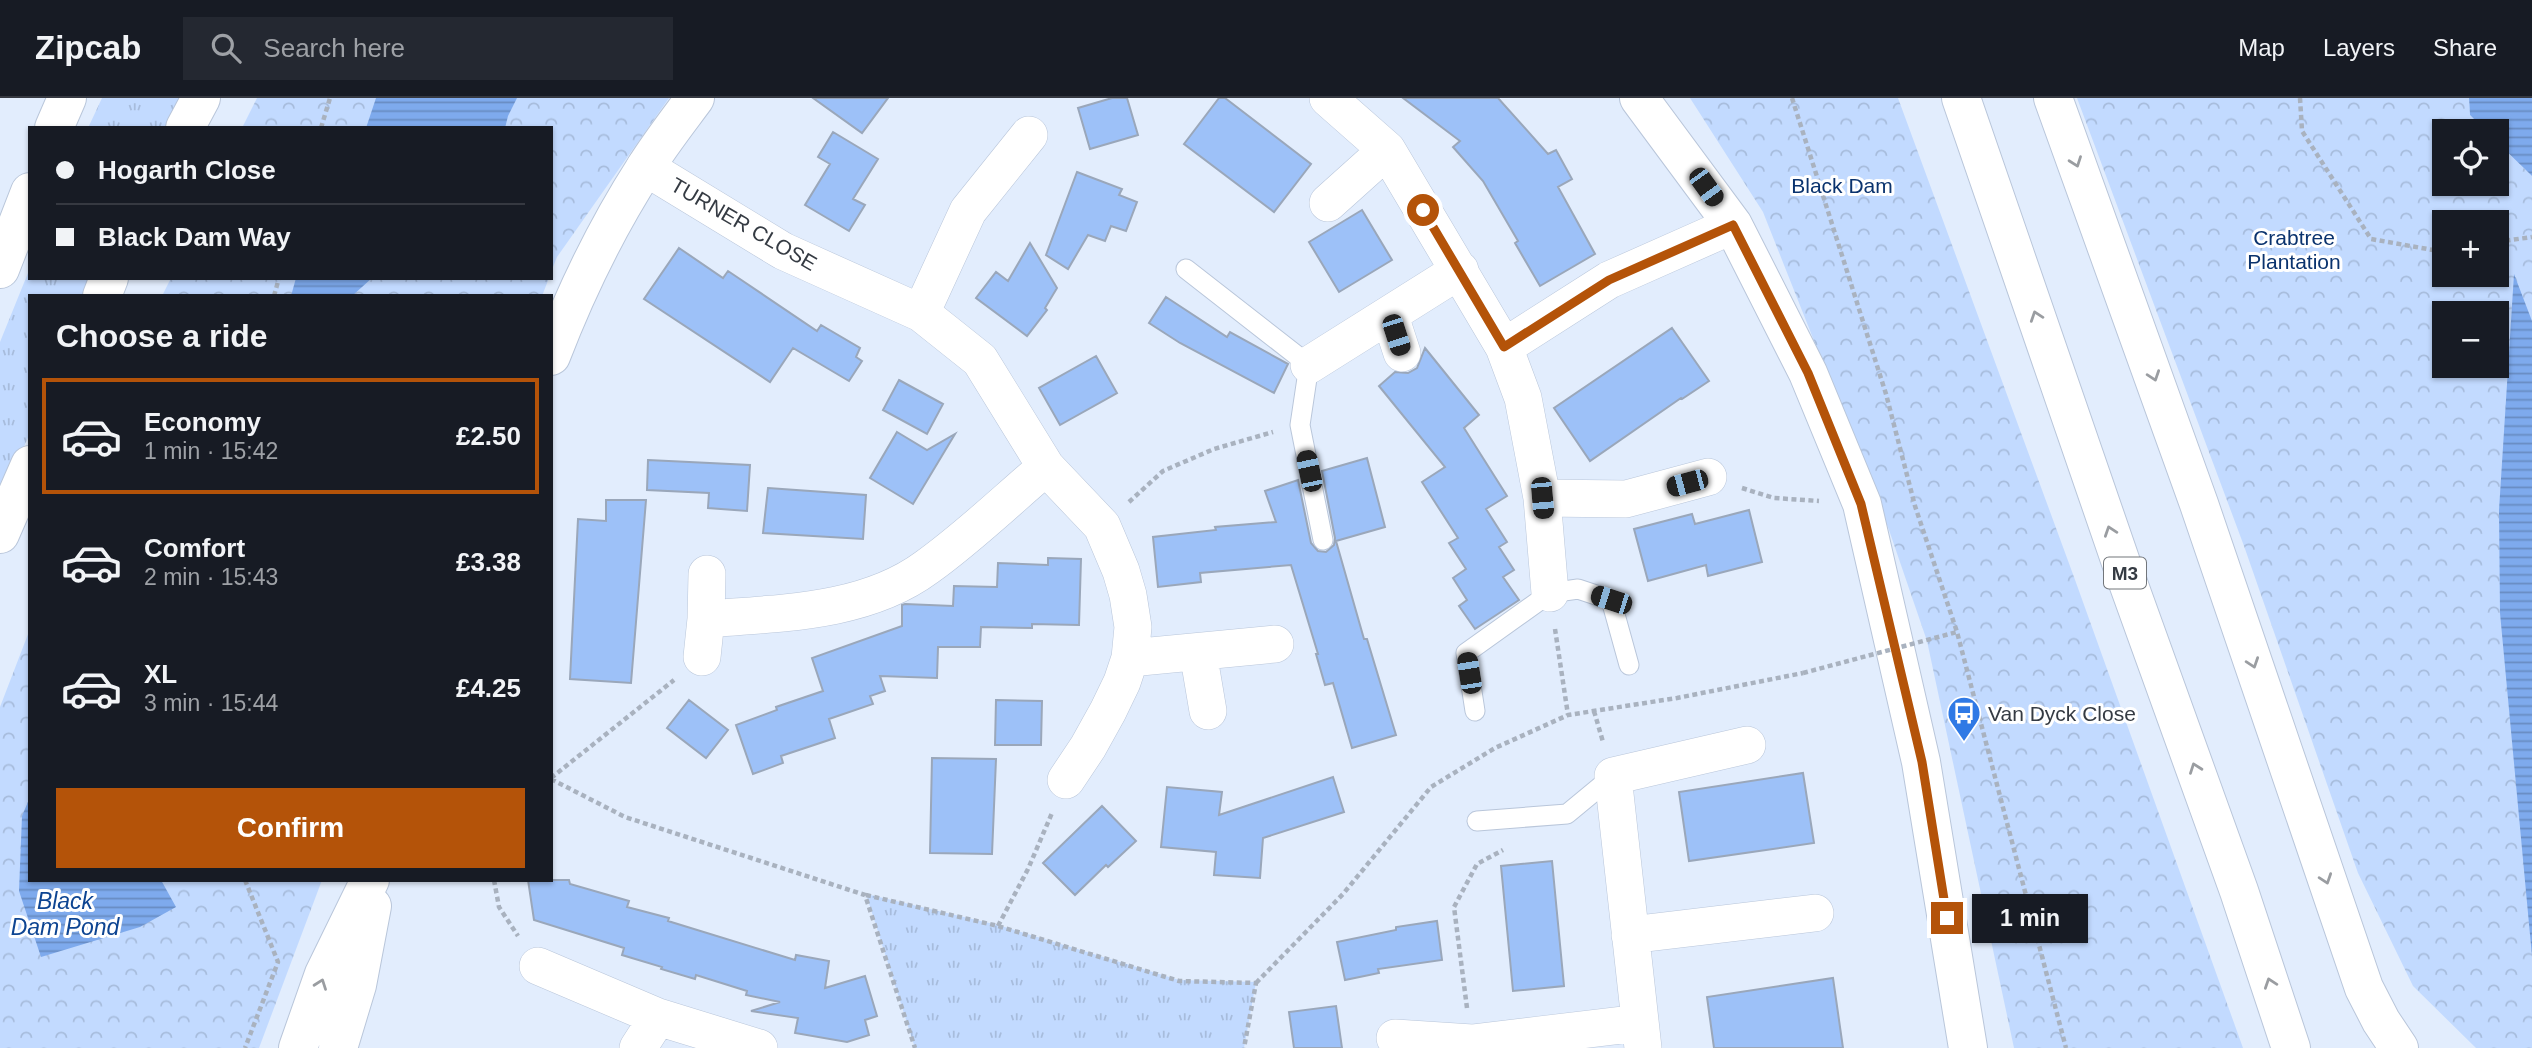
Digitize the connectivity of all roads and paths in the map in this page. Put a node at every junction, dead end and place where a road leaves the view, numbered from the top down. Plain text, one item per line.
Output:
1 (67, 98) edge
2 (201, 98) edge
3 (330, 98) edge
4 (695, 98) edge
5 (1328, 98) edge
6 (1639, 98) edge
7 (1792, 98) edge
8 (1961, 98) edge
9 (2053, 98) edge
10 (2300, 98) edge
11 (55, 126) edge
12 (186, 126) edge
13 (322, 126) edge
14 (1029, 135) dead end
15 (1387, 150) junction
16 (645, 167) junction
17 (972, 171) dead end
18 (28, 197) edge
19 (1328, 203) dead end
20 (968, 211) junction
21 (1733, 225) junction
22 (2532, 237) edge
23 (2509, 240) edge
24 (2432, 250) edge
25 (0, 269) edge
26 (1186, 269) dead end
27 (1460, 270) junction
28 (921, 313) junction
29 (1390, 316) junction
30 (1504, 347) junction
31 (553, 351) edge
32 (1402, 353) dead end
33 (1309, 365) junction
34 (1300, 425) junction
35 (1046, 467) junction
36 (28, 470) edge
37 (1708, 477) joint
38 (1542, 498) junction
39 (1861, 504) junction
40 (1102, 526) junction
41 (0, 534) edge
42 (1323, 540) dead end
43 (707, 574) dead end
44 (1550, 593) junction
45 (706, 619) junction
46 (1956, 632) junction
47 (1275, 644) dead end
48 (1198, 652) junction
49 (702, 657) joint
50 (1130, 658) junction
51 (1629, 665) dead end
52 (1208, 711) dead end
53 (1475, 711) dead end
54 (1567, 715) junction
55 (1748, 745) dead end
56 (1613, 776) junction
57 (553, 777) edge
58 (553, 780) edge
59 (1066, 780) joint
60 (1477, 821) dead end
61 (1511, 845) dead end
62 (245, 882) edge
63 (368, 882) edge
64 (377, 882) edge
65 (495, 882) edge
66 (865, 895) junction
67 (1815, 913) dead end
68 (998, 926) junction
69 (1630, 935) junction
70 (538, 965) joint
71 (1256, 982) junction
72 (658, 1017) junction
73 (1641, 1036) edge
74 (1395, 1038) dead end
75 (1472, 1046) edge
76 (913, 1047) edge
77 (245, 1048) edge
78 (300, 1048) edge
79 (338, 1048) edge
80 (639, 1048) edge
81 (759, 1048) edge
82 (1244, 1048) edge
83 (1968, 1048) edge
84 (2066, 1048) edge
85 (2291, 1048) edge
86 (2399, 1048) edge

1 - 11 main road
2 - 12 main road
3 - 13 path
4 - 16 main road
5 - 15 street
6 - 21 main road
7 - 46 path
85 -> 8 main road, M3
9 -> 86 main road
10 - 24 path
14 - 20 street
15 - 19 street
15 - 27 street
16 - 28 street, TURNER CLOSE
16 - 31 main road
17 - 20 street
18 - 25 main road
20 - 28 street
21 - 30 street
21 - 39 main road
22 - 23 path
26 - 33 lane
27 - 29 street
27 - 30 street
28 - 35 street, TURNER CLOSE
29 - 32 street
29 - 33 street
30 - 38 street
33 - 34 lane
34 - 40 path
34 - 42 lane
35 - 40 street, TURNER CLOSE
35 - 45 street
36 - 41 main road
37 - 38 street
37 - 39 path
38 - 44 street
39 - 83 main road
40 - 50 street, TURNER CLOSE
43 - 45 street
44 - 51 lane
44 - 53 lane
44 - 54 path
45 - 49 street
46 - 54 path, bridge
46 - 84 path
47 - 48 street
48 - 50 street
48 - 52 street
49 - 57 path
50 - 59 street, TURNER CLOSE
54 - 71 path
55 - 56 street
56 - 60 lane
56 - 69 street
58 - 66 path
59 - 68 path
61 - 75 path
62 - 77 path
78 -> 63 main road
64 - 79 main road
65 - 70 path
66 - 68 path
66 - 76 path
67 - 69 street
68 - 71 path
69 - 73 street
70 - 72 street
71 - 82 path
72 - 80 street
72 - 81 street
73 - 75 street
74 - 75 street

